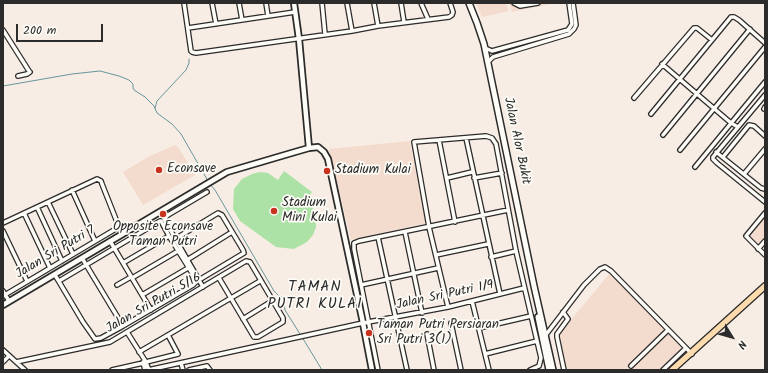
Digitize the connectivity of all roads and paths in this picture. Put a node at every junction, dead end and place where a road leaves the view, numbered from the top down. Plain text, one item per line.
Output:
1 (184, 3) edge
2 (212, 3) edge
3 (239, 3) edge
4 (266, 3) edge
5 (294, 3) edge
6 (322, 3) edge
7 (347, 3) edge
8 (374, 3) edge
9 (401, 3) edge
10 (421, 3) edge
11 (450, 3) edge
12 (469, 3) edge
13 (514, 3) edge
14 (538, 3) edge
15 (569, 3) edge
16 (573, 3) edge
17 (295, 12) junction
18 (268, 16) junction
19 (428, 19) junction
20 (242, 20) junction
21 (404, 22) junction
22 (216, 24) junction
23 (378, 26) junction
24 (188, 28) junction
25 (3, 30) edge
26 (750, 30) junction
27 (352, 31) junction
28 (325, 34) junction
29 (299, 39) junction
30 (712, 40) junction
31 (765, 43) edge
32 (765, 47) edge
33 (485, 48) junction
34 (488, 62) junction
35 (662, 64) junction
36 (18, 76) dead end
37 (680, 80) junction
38 (765, 82) edge
39 (697, 94) junction
40 (765, 95) edge
41 (634, 98) dead end
42 (715, 108) junction
43 (651, 114) dead end
44 (731, 123) junction
45 (738, 127) junction
46 (735, 130) junction
47 (663, 135) dead end
48 (765, 136) edge
49 (466, 138) junction
50 (439, 140) junction
51 (309, 148) junction
52 (765, 149) edge
53 (680, 150) dead end
54 (716, 152) junction
55 (761, 154) junction
56 (723, 157) junction
57 (765, 158) edge
58 (694, 167) dead end
59 (472, 172) junction
60 (502, 172) junction
61 (744, 174) junction
62 (446, 178) junction
63 (474, 178) junction
64 (764, 189) edge
65 (72, 190) junction
66 (207, 192) dead end
67 (48, 202) junction
68 (765, 202) edge
69 (37, 207) junction
70 (508, 210) junction
71 (24, 213) junction
72 (765, 213) edge
73 (482, 216) junction
74 (455, 222) junction
75 (3, 223) edge
76 (119, 227) junction
77 (429, 227) junction
78 (3, 231) edge
79 (232, 232) junction
80 (405, 232) junction
81 (124, 233) junction
82 (169, 236) junction
83 (378, 237) junction
84 (175, 239) junction
85 (95, 241) junction
86 (110, 241) junction
87 (765, 241) edge
88 (488, 244) junction
89 (114, 248) junction
90 (758, 249) junction
91 (178, 251) junction
92 (516, 251) junction
93 (73, 254) junction
94 (436, 255) junction
95 (765, 255) edge
96 (491, 257) junction
97 (82, 258) junction
98 (187, 260) junction
99 (62, 261) junction
100 (123, 263) junction
101 (86, 264) junction
102 (50, 268) junction
103 (188, 268) junction
104 (438, 268) junction
105 (414, 273) junction
106 (54, 275) junction
107 (132, 277) junction
108 (219, 278) junction
109 (387, 279) junction
110 (27, 281) junction
111 (59, 281) junction
112 (198, 281) junction
113 (260, 281) junction
114 (117, 285) dead end
115 (361, 285) junction
116 (765, 286) edge
117 (203, 287) junction
118 (524, 288) junction
119 (765, 291) edge
120 (4, 294) edge
121 (500, 294) junction
122 (142, 295) junction
123 (230, 298) junction
124 (9, 301) junction
125 (272, 301) junction
126 (472, 301) junction
127 (3, 305) edge
128 (448, 307) junction
129 (151, 310) junction
130 (563, 312) junction
131 (422, 313) junction
132 (531, 316) junction
133 (396, 317) junction
134 (243, 319) junction
135 (369, 322) junction
136 (363, 323) junction
137 (451, 323) dead end
138 (123, 326) junction
139 (479, 328) junction
140 (668, 330) junction
141 (127, 332) junction
142 (427, 334) dead end
143 (168, 335) junction
144 (544, 337) junction
145 (537, 341) junction
146 (3, 350) edge
147 (139, 352) junction
148 (690, 352) junction
149 (485, 354) junction
150 (9, 356) junction
151 (144, 361) junction
152 (3, 362) edge
153 (16, 362) junction
154 (181, 363) junction
155 (547, 363) junction
156 (631, 366) dead end
157 (25, 370) edge
158 (112, 370) edge
159 (144, 370) edge
160 (148, 370) edge
161 (183, 370) edge
162 (189, 370) edge
163 (210, 370) edge
164 (372, 370) edge
165 (378, 370) edge
166 (407, 370) edge
167 (434, 370) edge
168 (461, 370) edge
169 (489, 370) edge
170 (530, 370) edge
171 (546, 370) edge
172 (549, 370) edge
173 (553, 370) edge
174 (564, 370) edge
175 (663, 370) edge
176 (672, 370) edge
177 (677, 370) edge

1 - 24 street
2 - 22 street
3 - 20 street
4 - 18 street
5 - 17 street
6 - 28 street
7 - 27 street
8 - 23 street
9 - 21 street
10 - 19 street
11 - 19 street
12 - 33 main road, Jalan Alor Bukit
13 - 14 street
15 - 33 street
16 - 34 street
17 - 18 street
17 - 29 street
18 - 20 street
19 - 21 street
20 - 22 street
21 - 23 street
22 - 24 street
23 - 27 street
24 - 29 street
25 - 36 street
26 - 30 street
26 - 31 street
26 - 39 street
27 - 28 street
28 - 29 street
29 - 51 street
30 - 35 street
30 - 37 street
32 - 42 street
33 - 34 main road, Jalan Alor Bukit
34 - 144 main road, Jalan Alor Bukit
35 - 37 street
35 - 41 street
37 - 39 street
37 - 43 street
38 - 44 street
39 - 42 street
39 - 47 street
40 - 45 street
42 - 44 street
42 - 53 street
44 - 45 street
44 - 46 street
44 - 58 street
45 - 46 street
46 - 54 street
48 - 56 street
49 - 50 street
49 - 59 street
49 - 60 street
50 - 62 street
50 - 77 street
51 - 81 street
51 - 136 street
52 - 55 street
54 - 56 street
54 - 68 street
55 - 57 street
55 - 61 street
56 - 61 street
59 - 62 street
59 - 63 street
60 - 63 street
60 - 70 street
61 - 64 street
62 - 74 street
63 - 73 street
65 - 67 street
65 - 76 street
65 - 85 street
66 - 84 street
67 - 69 street
67 - 93 street
69 - 71 street
69 - 99 street
70 - 73 street
70 - 92 street
71 - 75 street
71 - 102 street
72 - 90 street
73 - 74 street
73 - 88 street
74 - 77 street
76 - 81 street
76 - 85 street, Jalan Sri Putri 7
77 - 80 street
77 - 94 street
78 - 110 street
79 - 84 street
79 - 98 street
79 - 112 street
80 - 83 street
80 - 105 street
81 - 86 street
82 - 89 street
82 - 91 street
82 - 100 street
83 - 109 street
83 - 115 street
84 - 98 street
85 - 93 street, Jalan Sri Putri 7
86 - 89 street
86 - 97 street
87 - 90 street
88 - 94 street
88 - 96 street
89 - 100 street
89 - 101 street
90 - 95 street
91 - 103 street
91 - 107 street
92 - 96 street
92 - 118 street
93 - 99 street, Jalan Sri Putri 7
94 - 104 street
96 - 121 street
97 - 101 street
97 - 106 street
98 - 112 street
99 - 102 street, Jalan Sri Putri 7
100 - 107 street
101 - 111 street
101 - 138 street
102 - 110 street, Jalan Sri Putri 7
103 - 112 street
103 - 122 street
104 - 105 street
104 - 128 street
105 - 109 street
105 - 131 street
106 - 111 street
106 - 124 street
107 - 114 street
107 - 122 street
108 - 113 street, Jalan Sri Putri 5/16
108 - 117 street, Jalan Sri Putri 5/16
108 - 123 street
109 - 115 street
109 - 133 street
110 - 120 street, Jalan Sri Putri 7
111 - 138 street
112 - 117 street
112 - 129 street
113 - 123 street
113 - 125 street
115 - 135 street
116 - 148 highway
117 - 141 street, Jalan Sri Putri 5/16
118 - 121 street, Jalan Sri Putri 1/9
118 - 132 street
119 - 148 highway
120 - 124 street
121 - 126 street, Jalan Sri Putri 1/9
122 - 129 street
123 - 134 street
123 - 143 street
124 - 127 street
125 - 134 street
125 - 134 street
126 - 128 street, Jalan Sri Putri 1/9
126 - 139 street
128 - 131 street, Jalan Sri Putri 1/9
129 - 138 street
130 - 140 street
130 - 144 street
130 - 174 street
131 - 133 street, Jalan Sri Putri 1/9
132 - 139 street
132 - 145 street
133 - 135 street, Jalan Sri Putri 1/9
133 - 166 street
135 - 136 street, Jalan Sri Putri 1/9
135 - 165 street
136 - 154 street, Jalan Sri Putri 1/9
136 - 164 street
137 - 168 street
139 - 149 street
140 - 148 street
140 - 156 street
141 - 147 street
141 - 153 street, Jalan Sri Putri 5/16
142 - 167 street
143 - 147 street
143 - 151 street
144 - 155 main road, Jalan Alor Bukit
144 - 173 main road, Jalan Alor Bukit
145 - 149 street
145 - 170 street
146 - 150 street
147 - 151 street
148 - 175 street
148 - 176 highway
148 - 177 highway
149 - 169 street
150 - 152 street
150 - 153 street
151 - 158 street
151 - 159 street
151 - 160 street
153 - 157 street
154 - 160 street, Jalan Sri Putri 1/9
154 - 161 street
155 - 171 main road
155 - 172 main road, Jalan Alor Bukit
162 - 163 street

